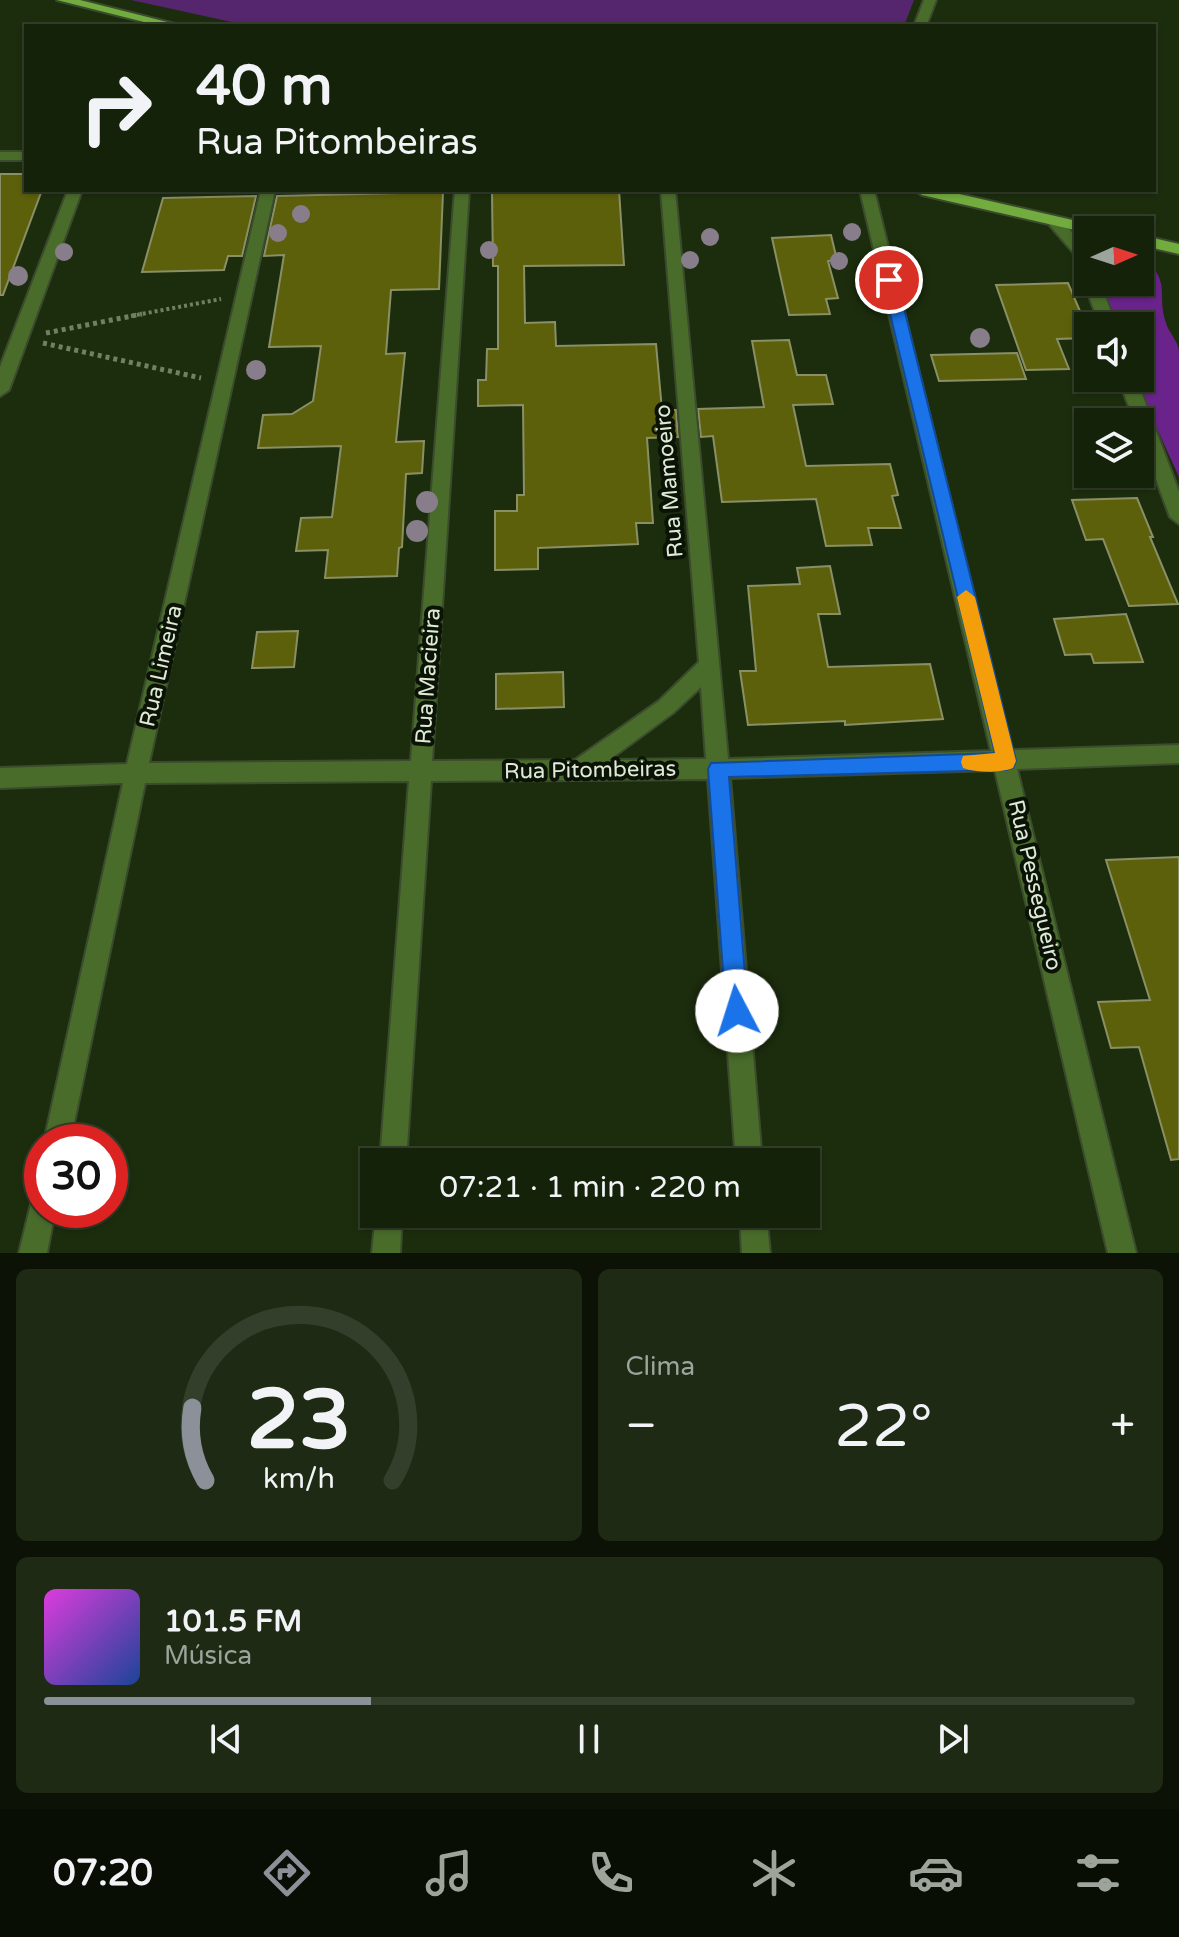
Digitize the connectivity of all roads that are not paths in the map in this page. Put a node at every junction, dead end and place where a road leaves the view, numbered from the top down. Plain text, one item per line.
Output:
1 (63, 0) edge
2 (930, 0) edge
3 (168, 24) edge
4 (921, 24) edge
5 (0, 156) edge
6 (24, 156) edge
7 (74, 192) edge
8 (268, 192) edge
9 (462, 192) edge
10 (668, 192) edge
11 (867, 192) edge
12 (931, 192) edge
13 (1054, 221) junction
14 (1074, 226) edge
15 (1074, 243) edge
16 (1154, 243) edge
17 (1179, 249) edge
18 (0, 390) edge
19 (1132, 392) edge
20 (1179, 517) edge
21 (709, 665) junction
22 (1179, 754) edge
23 (1006, 761) junction
24 (718, 769) junction
25 (579, 770) junction
26 (421, 772) junction
27 (136, 773) junction
28 (0, 778) edge
29 (61, 1124) edge
30 (394, 1148) edge
31 (748, 1148) edge
32 (38, 1228) edge
33 (388, 1228) edge
34 (754, 1228) edge
35 (33, 1253) edge
36 (386, 1253) edge
37 (756, 1253) edge
38 (1122, 1253) edge

1 - 3 main road
2 - 4 street
5 - 6 street
7 - 18 street
8 - 27 street, Rua Limeira
9 - 26 street, Rua Macieira
10 - 21 street, Rua Mamoeiro
11 - 23 street, Rua Pessegueiro
12 - 13 main road
13 - 14 main road
13 - 15 street
16 - 17 main road
19 - 20 street
21 - 24 street, Rua Mamoeiro
21 - 25 street
22 - 23 street, Rua Pitombeiras
23 - 24 street, Rua Pitombeiras
23 - 38 street, Rua Pessegueiro
24 - 25 street, Rua Pitombeiras
24 - 31 street, Rua Mamoeiro
25 - 26 street, Rua Pitombeiras
26 - 27 street, Rua Pitombeiras
26 - 30 street, Rua Macieira
27 - 28 street, Rua Pitombeiras
27 - 29 street, Rua Limeira
32 - 35 street
33 - 36 street
34 - 37 street

